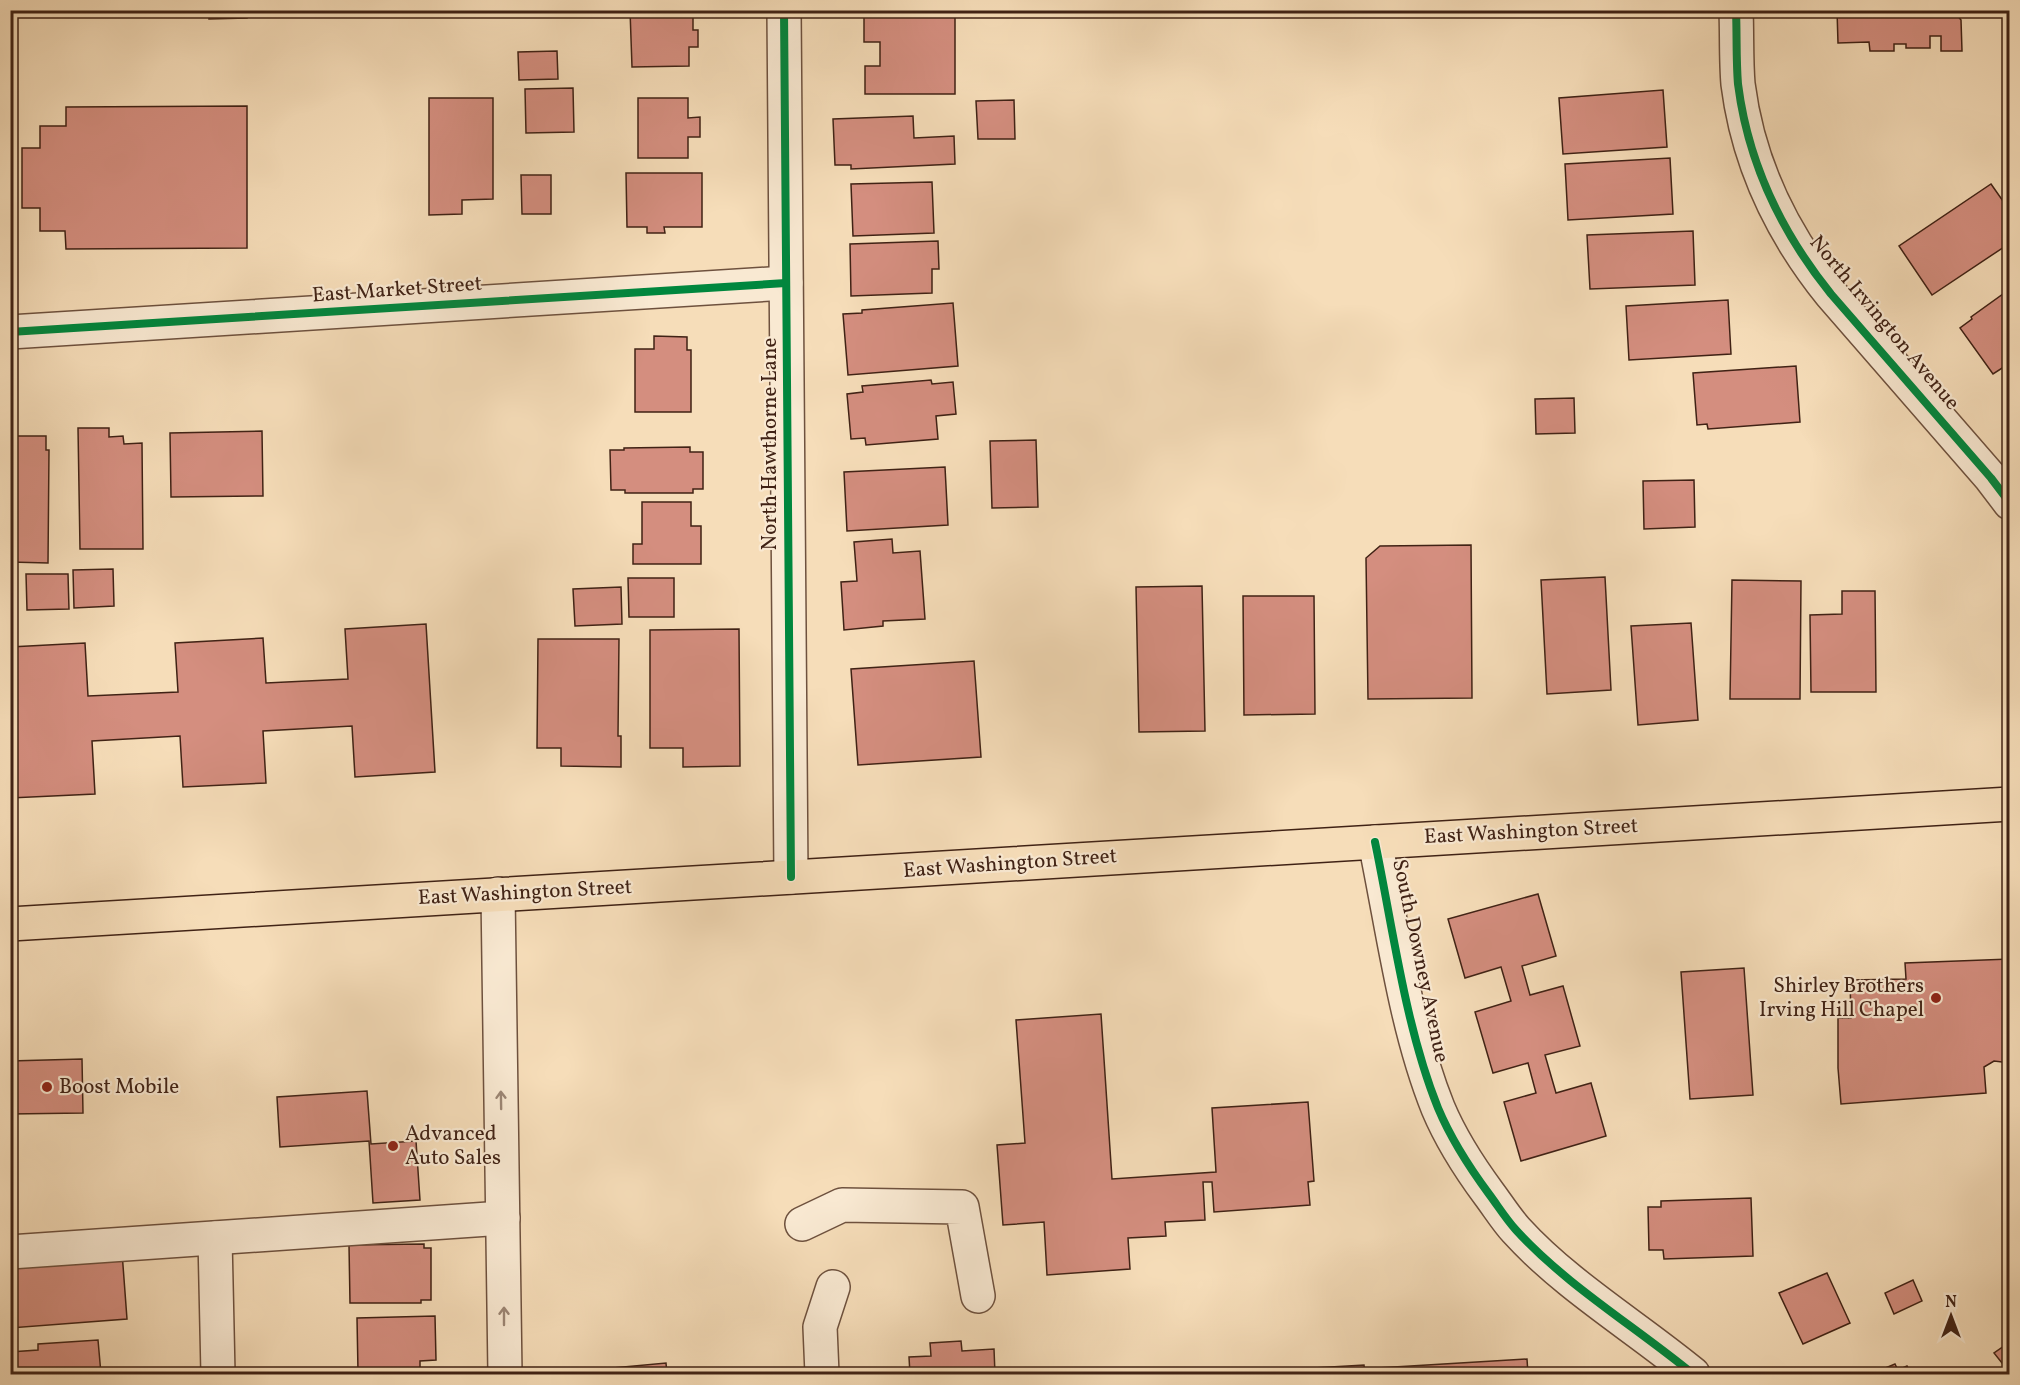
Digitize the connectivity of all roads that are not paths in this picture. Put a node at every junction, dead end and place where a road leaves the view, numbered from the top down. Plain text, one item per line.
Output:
1 (784, 10) edge
2 (1736, 10) edge
3 (786, 284) junction
4 (10, 332) edge
5 (2010, 503) edge
6 (2010, 804) edge
7 (1375, 842) junction
8 (791, 877) junction
9 (498, 894) junction
10 (10, 924) edge
11 (503, 1218) junction
12 (802, 1224) dead end
13 (215, 1238) junction
14 (10, 1252) edge
15 (832, 1287) dead end
16 (978, 1296) dead end
17 (218, 1374) edge
18 (505, 1374) edge
19 (822, 1374) edge
20 (1693, 1374) edge

1 - 3 street, North Hawthorne Lane
2 - 5 street, North Irvington Avenue
3 - 4 street, East Market Street
3 - 8 street, North Hawthorne Lane
6 - 7 main road, East Washington Street
7 - 8 main road, East Washington Street
7 - 20 street, South Downey Avenue
8 - 9 main road, East Washington Street
9 - 10 main road, East Washington Street
11 -> 9 street
11 - 13 street
18 -> 11 street
12 - 16 street
13 - 14 street
13 - 17 street
15 - 19 street

